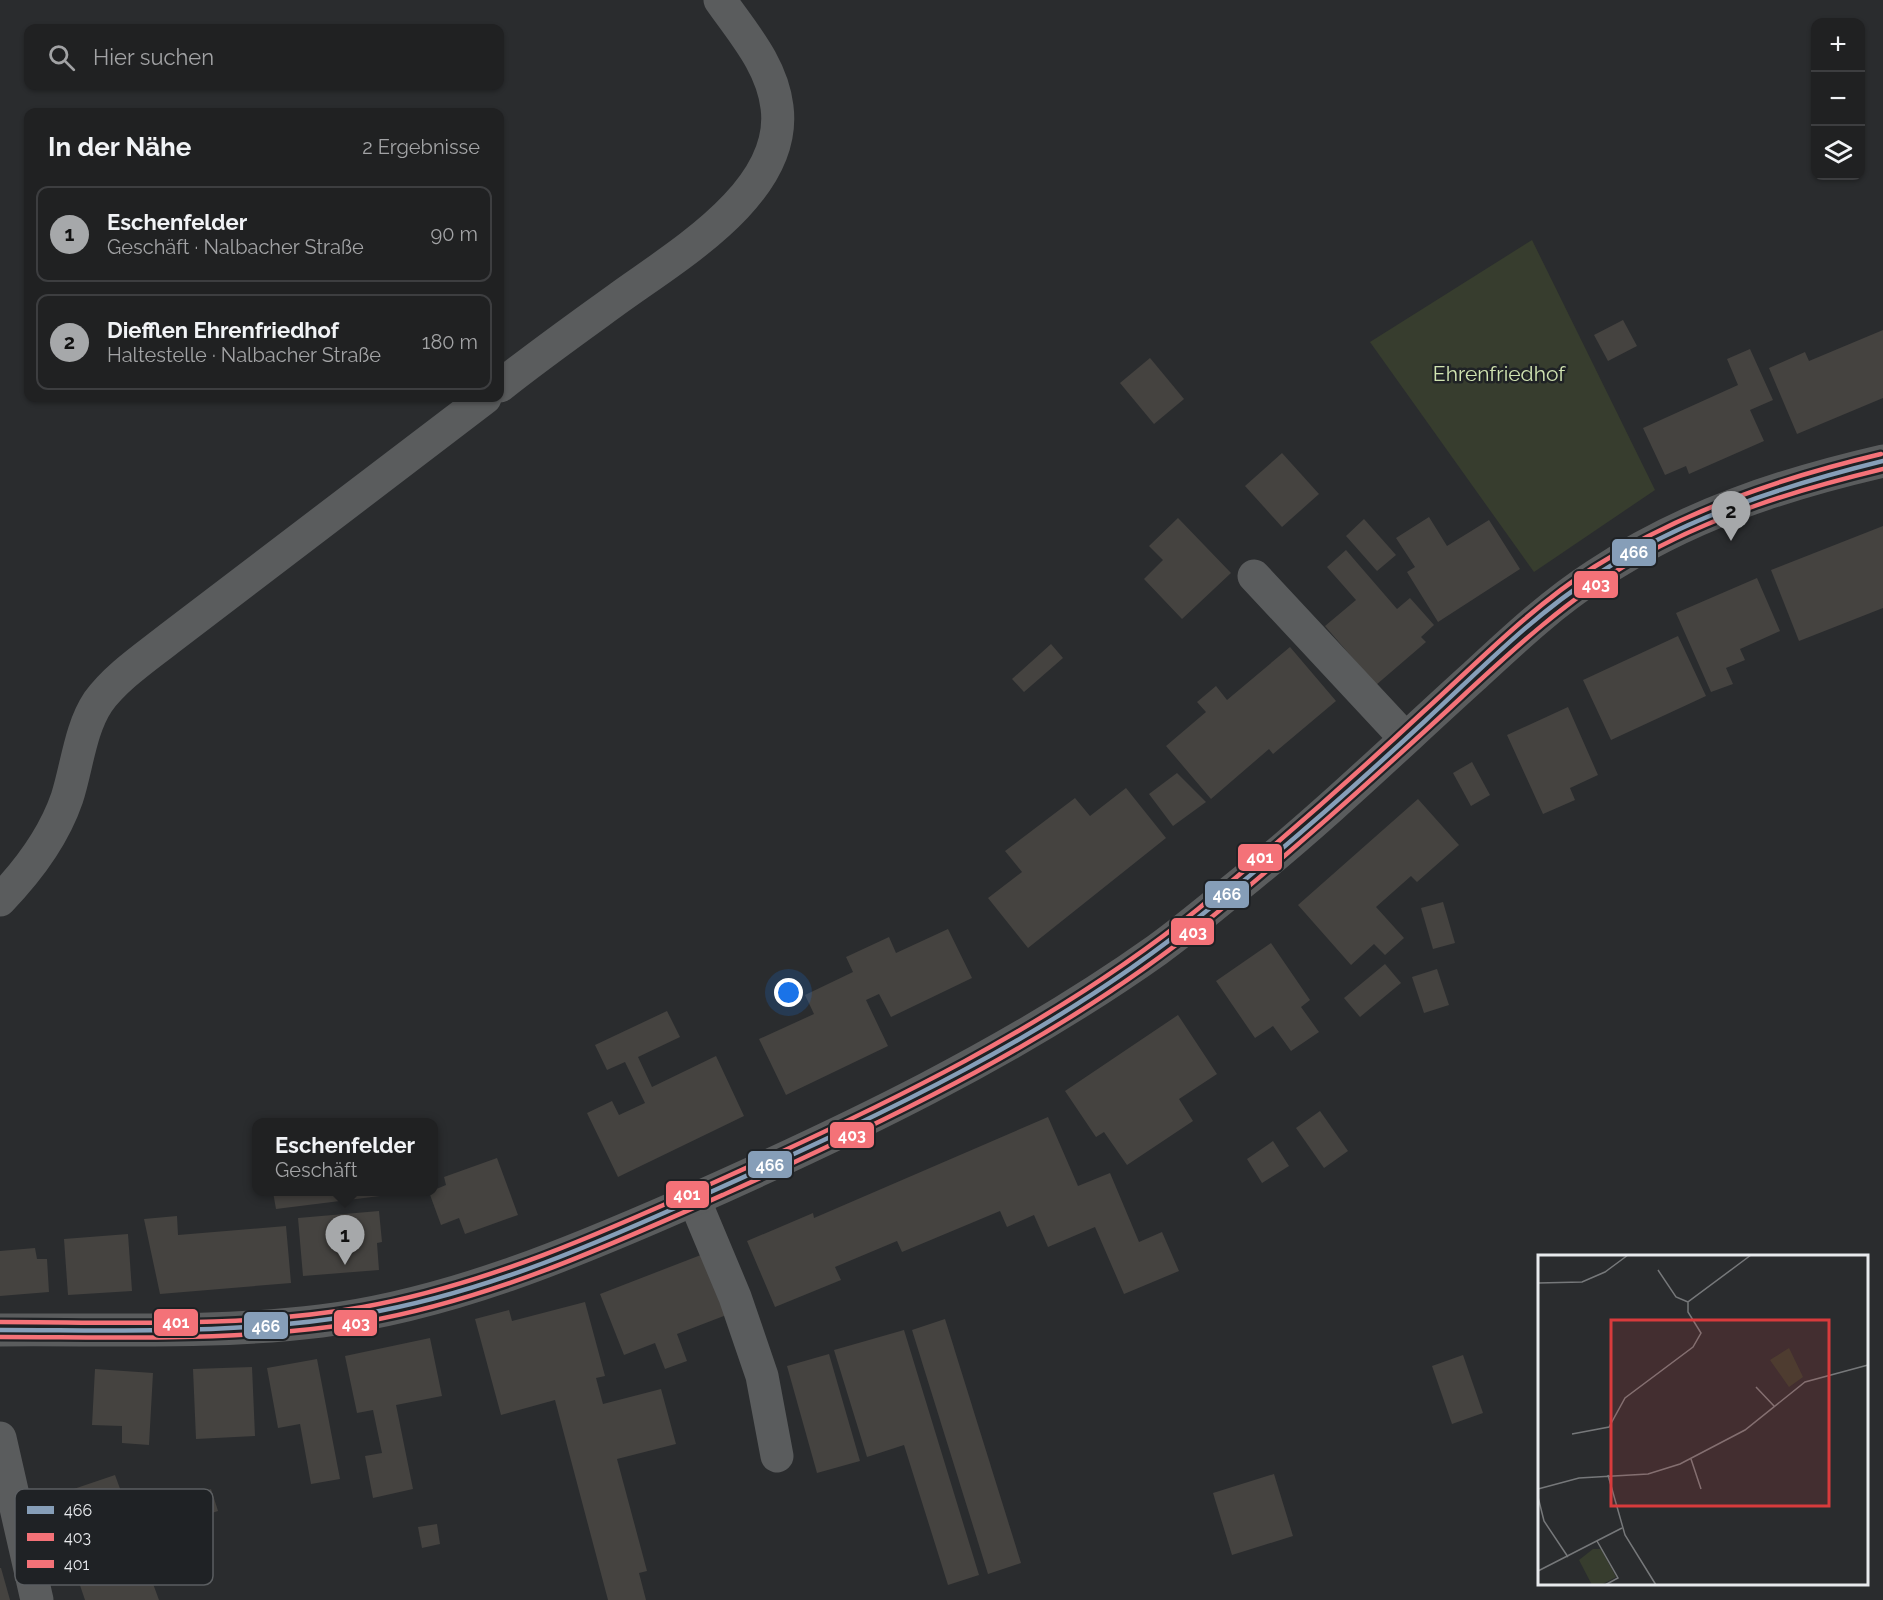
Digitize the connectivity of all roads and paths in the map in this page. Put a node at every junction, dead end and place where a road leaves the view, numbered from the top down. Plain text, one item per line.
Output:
1 (720, 0) edge
2 (504, 383) edge
3 (480, 402) edge
4 (1883, 461) edge
5 (1254, 576) dead end
6 (1405, 738) junction
7 (0, 900) edge
8 (694, 1199) junction
9 (0, 1330) edge
10 (0, 1438) edge
11 (777, 1456) dead end
12 (15, 1504) edge
13 (34, 1585) edge
14 (37, 1600) edge

1 - 2 street
3 - 7 street
4 - 6 street
5 - 6 street
6 - 8 street
8 - 9 street
8 - 11 street
10 - 12 street
13 - 14 street

